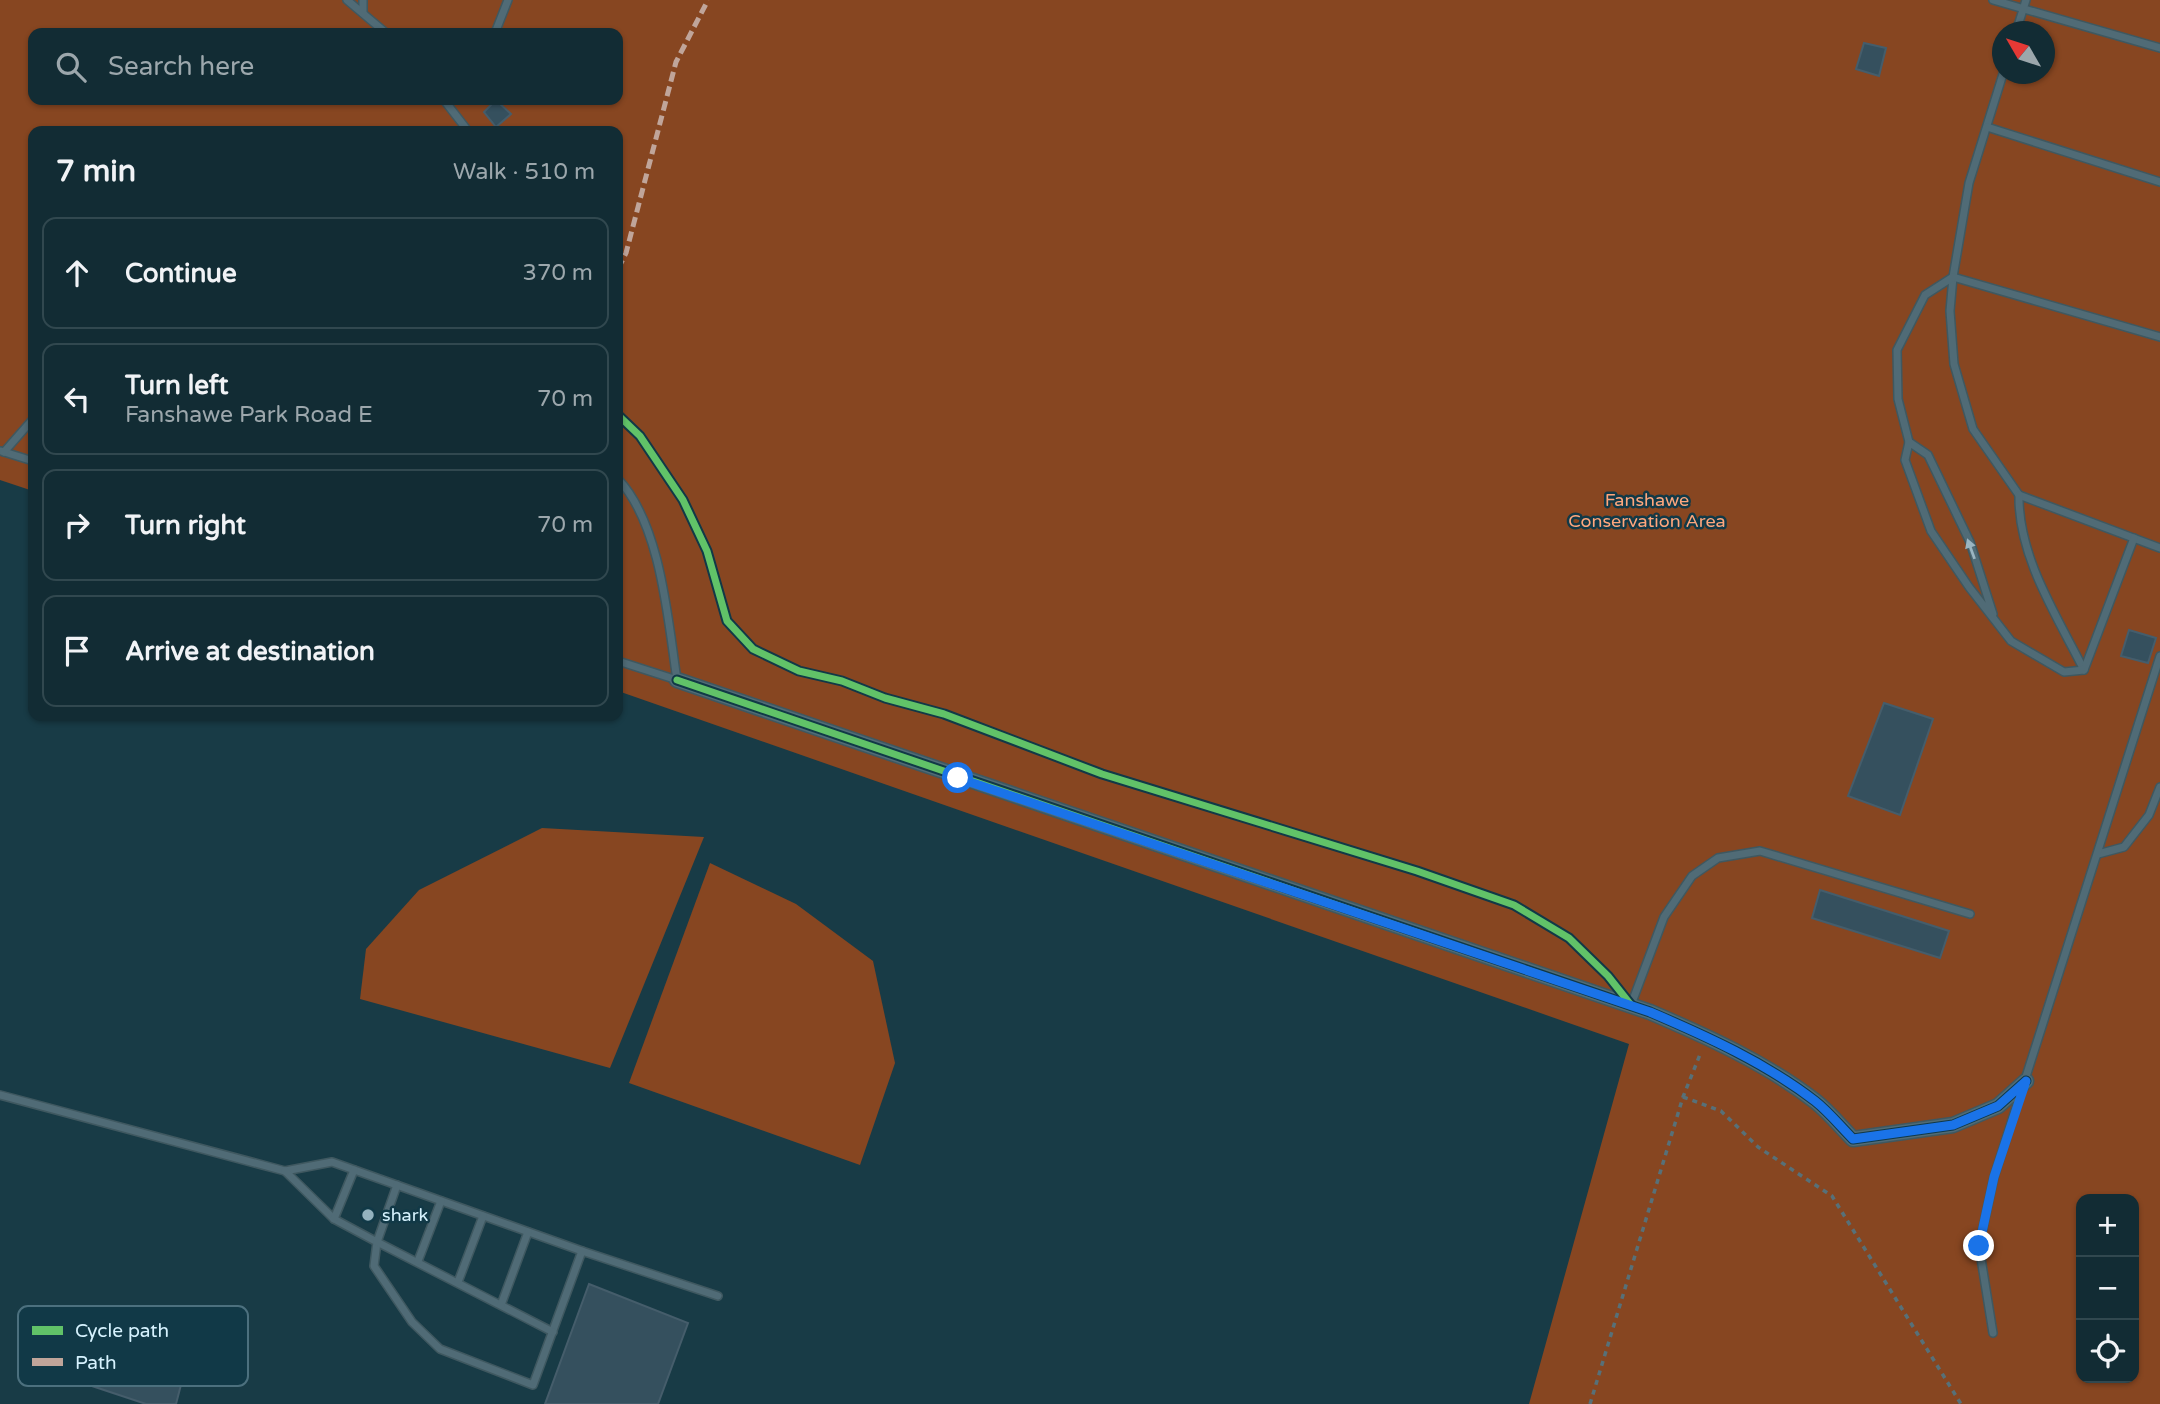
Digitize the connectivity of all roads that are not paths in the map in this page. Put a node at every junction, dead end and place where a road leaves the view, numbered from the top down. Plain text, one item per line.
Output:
1 (347, 0) edge
2 (363, 0) edge
3 (508, 0) edge
4 (1993, 0) edge
5 (2026, 0) edge
6 (2023, 9) junction
7 (363, 13) junction
8 (2019, 21) edge
9 (380, 28) edge
10 (497, 28) edge
11 (2160, 48) edge
12 (2000, 84) edge
13 (453, 105) edge
14 (465, 126) edge
15 (1987, 127) junction
16 (2160, 182) edge
17 (1953, 277) junction
18 (2160, 337) edge
19 (28, 424) edge
20 (1909, 442) junction
21 (2, 451) edge
22 (28, 459) edge
23 (623, 485) edge
24 (2019, 495) junction
25 (2134, 538) junction
26 (2160, 548) edge
27 (1993, 614) junction
28 (2160, 656) edge
29 (623, 663) edge
30 (2084, 670) junction
31 (677, 680) junction
32 (2160, 787) edge
33 (2098, 854) junction
34 (1970, 914) dead end
35 (1631, 1005) junction
36 (2026, 1081) junction
37 (0, 1095) edge
38 (354, 1170) junction
39 (285, 1171) junction
40 (397, 1185) junction
41 (442, 1201) junction
42 (483, 1216) junction
43 (334, 1219) junction
44 (528, 1232) junction
45 (377, 1242) junction
46 (582, 1251) junction
47 (418, 1261) junction
48 (458, 1282) junction
49 (718, 1296) dead end
50 (501, 1305) junction
51 (553, 1332) junction
52 (1993, 1334) dead end

1 - 7 lane
2 - 7 lane
3 - 10 lane
4 - 6 lane
5 - 6 lane
6 - 8 lane
6 - 11 lane
7 - 9 lane
12 - 15 lane
13 - 14 lane
15 - 16 lane
15 - 17 lane
17 - 18 lane
17 - 20 lane
17 - 24 lane
19 - 21 lane
27 -> 20 lane
20 - 27 lane
21 - 22 lane
23 - 31 lane
24 - 25 lane
24 - 30 lane
25 - 26 lane
25 - 30 lane
27 - 30 lane
28 - 33 lane
29 - 31 lane
31 - 35 street
32 - 33 lane
33 - 36 lane
34 - 35 lane
35 - 36 street
36 - 52 lane
37 - 39 lane
38 - 39 lane
38 - 40 lane
38 - 43 lane
39 - 43 lane
40 - 41 lane
40 - 45 lane
41 - 42 lane
41 - 47 lane
42 - 44 lane
42 - 48 lane
43 - 45 lane
44 - 46 lane
44 - 50 lane
45 - 47 lane
45 - 51 lane
46 - 49 lane
46 - 51 lane
47 - 48 lane
48 - 50 lane
50 - 51 lane

